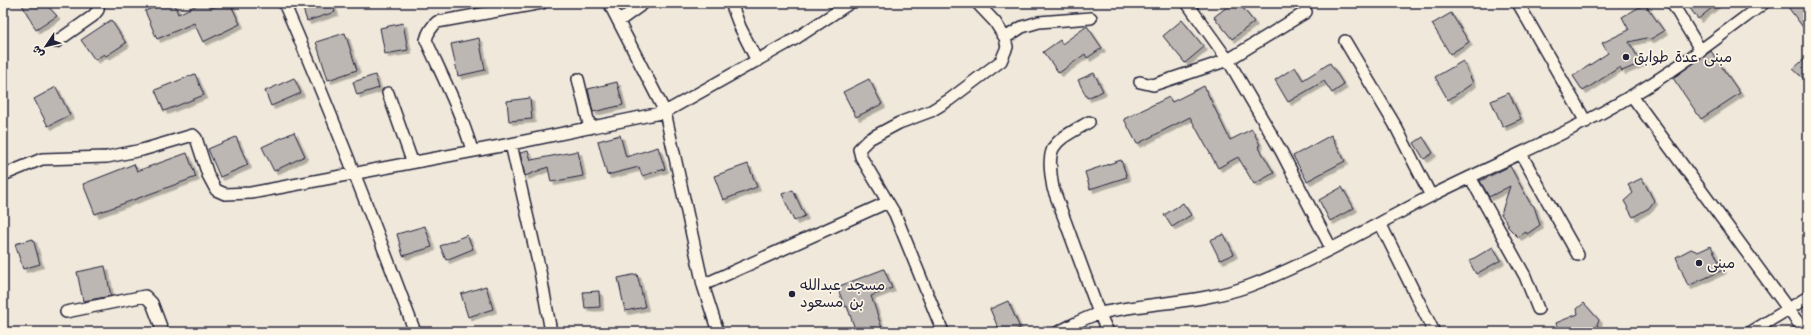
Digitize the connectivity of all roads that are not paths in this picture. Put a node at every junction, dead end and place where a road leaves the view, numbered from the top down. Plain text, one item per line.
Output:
1 (98, 3) edge
2 (284, 3) edge
3 (542, 3) edge
4 (609, 3) edge
5 (644, 3) edge
6 (731, 3) edge
7 (850, 3) edge
8 (977, 3) edge
9 (1186, 3) edge
10 (1518, 3) edge
11 (1672, 3) edge
12 (1764, 3) edge
13 (1306, 12) dead end
14 (1090, 18) dead end
15 (619, 21) junction
16 (1005, 38) junction
17 (1345, 41) dead end
18 (56, 42) dead end
19 (1701, 51) junction
20 (1228, 60) junction
21 (757, 61) junction
22 (578, 79) dead end
23 (1140, 82) dead end
24 (388, 93) dead end
25 (1632, 96) junction
26 (665, 112) junction
27 (1089, 122) dead end
28 (1586, 122) junction
29 (590, 128) junction
30 (511, 144) junction
31 (472, 150) junction
32 (1521, 154) junction
33 (412, 161) junction
34 (354, 172) junction
35 (3, 175) edge
36 (1470, 177) junction
37 (1431, 196) junction
38 (888, 202) junction
39 (1380, 222) junction
40 (1331, 248) junction
41 (1578, 255) dead end
42 (703, 285) junction
43 (1808, 297) edge
44 (1538, 309) dead end
45 (1789, 310) junction
46 (66, 312) dead end
47 (1099, 313) junction
48 (163, 332) edge
49 (416, 332) edge
50 (551, 332) edge
51 (718, 332) edge
52 (943, 332) edge
53 (1058, 332) edge
54 (1108, 332) edge
55 (1434, 332) edge
56 (1752, 332) edge
57 (1805, 332) edge

1 - 18 street
2 - 34 street
3 - 31 street
4 - 15 street
5 - 15 street
6 - 21 street
7 - 21 street
8 - 16 street
9 - 20 street
10 - 28 street
11 - 19 street
12 - 19 street
13 - 20 street
14 - 16 street
15 - 26 street
16 - 38 street
17 - 37 street
19 - 25 street
20 - 23 street
20 - 40 street
21 - 26 street
22 - 29 street
24 - 33 street
25 - 28 street
25 - 45 street
26 - 29 street
26 - 42 street
27 - 47 street
28 - 32 street
29 - 30 street
30 - 31 street
30 - 50 street
31 - 33 street
32 - 36 street
32 - 41 street
33 - 34 street
34 - 35 street
34 - 49 street
36 - 37 street
36 - 44 street
37 - 39 street
38 - 42 street
38 - 52 street
39 - 40 street
39 - 55 street
40 - 47 street
42 - 51 street
43 - 45 street
45 - 56 street
45 - 57 street
46 - 48 street
47 - 53 street
47 - 54 street

